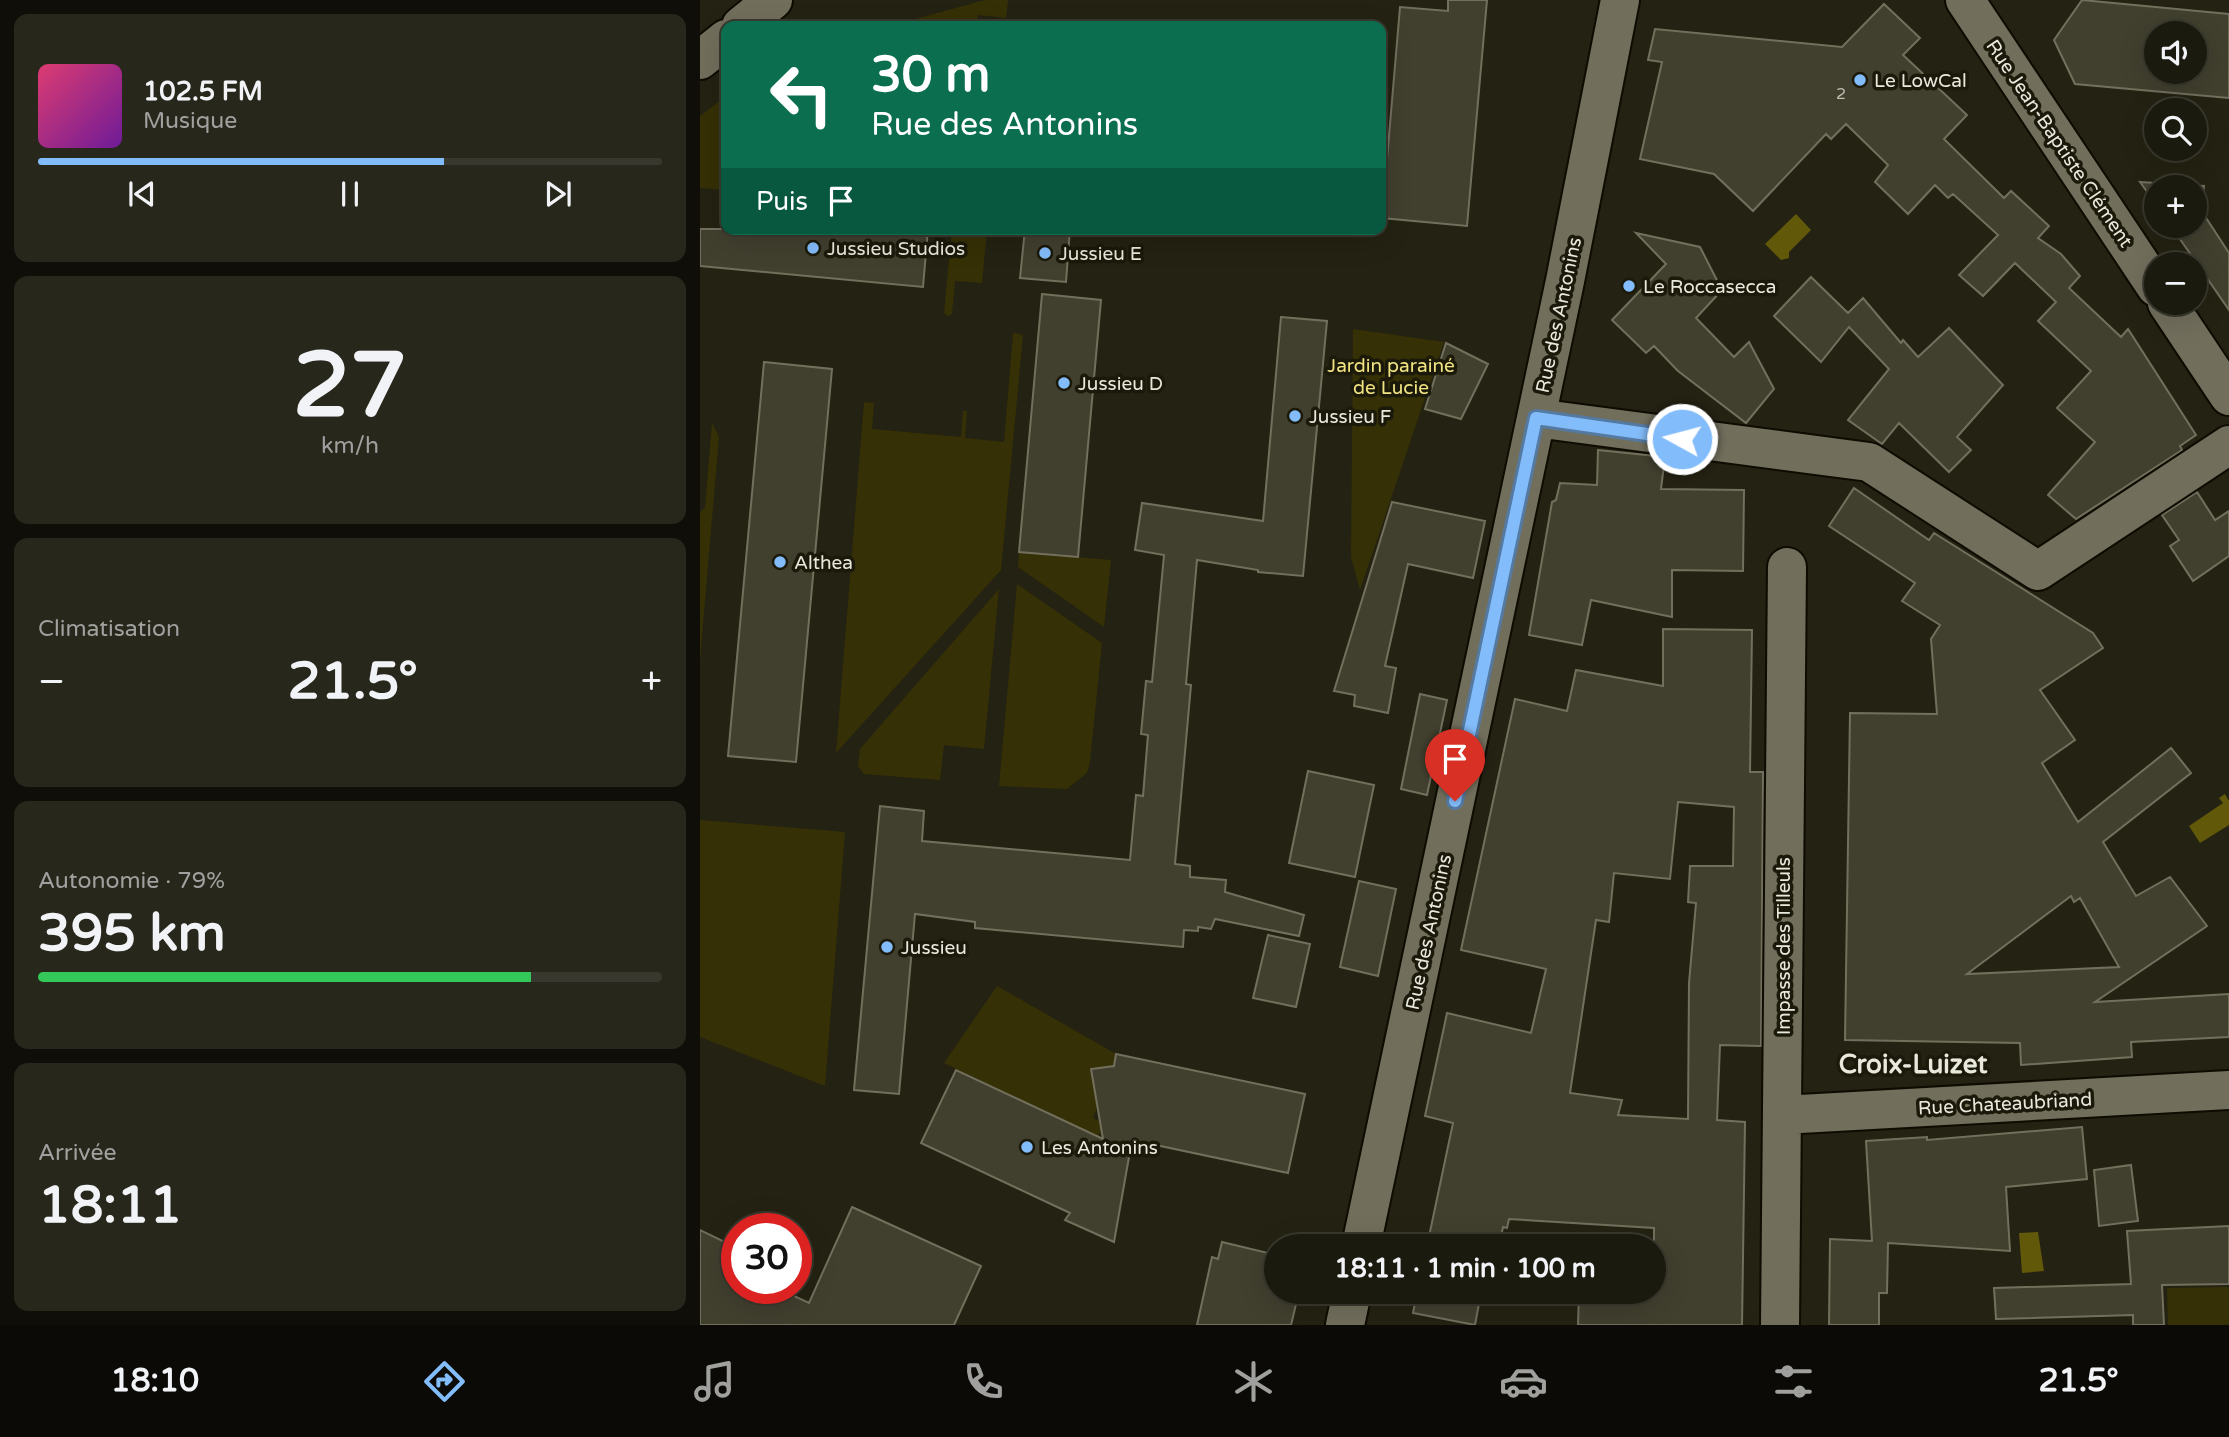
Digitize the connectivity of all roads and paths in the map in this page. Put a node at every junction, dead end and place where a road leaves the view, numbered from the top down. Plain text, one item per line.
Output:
1 (773, 0) edge
2 (1620, 0) edge
3 (1965, 0) edge
4 (747, 21) edge
5 (721, 42) edge
6 (700, 60) edge
7 (2144, 269) edge
8 (2175, 315) edge
9 (2229, 396) edge
10 (1536, 418) junction
11 (2229, 445) edge
12 (1787, 567) dead end
13 (2229, 1090) edge
14 (1782, 1115) junction
15 (1364, 1234) edge
16 (1349, 1304) edge
17 (1345, 1325) edge
18 (1780, 1325) edge

1 - 4 street
2 - 10 street, Rue des Antonins
3 - 7 street, Rue Jean-Baptiste Clément
5 - 6 street
8 - 9 street
10 - 11 street
10 - 15 street, Rue des Antonins
12 - 14 street, Impasse des Tilleuls
13 - 14 street, Rue Chateaubriand
14 - 18 street, Impasse des Tilleuls
16 - 17 street

